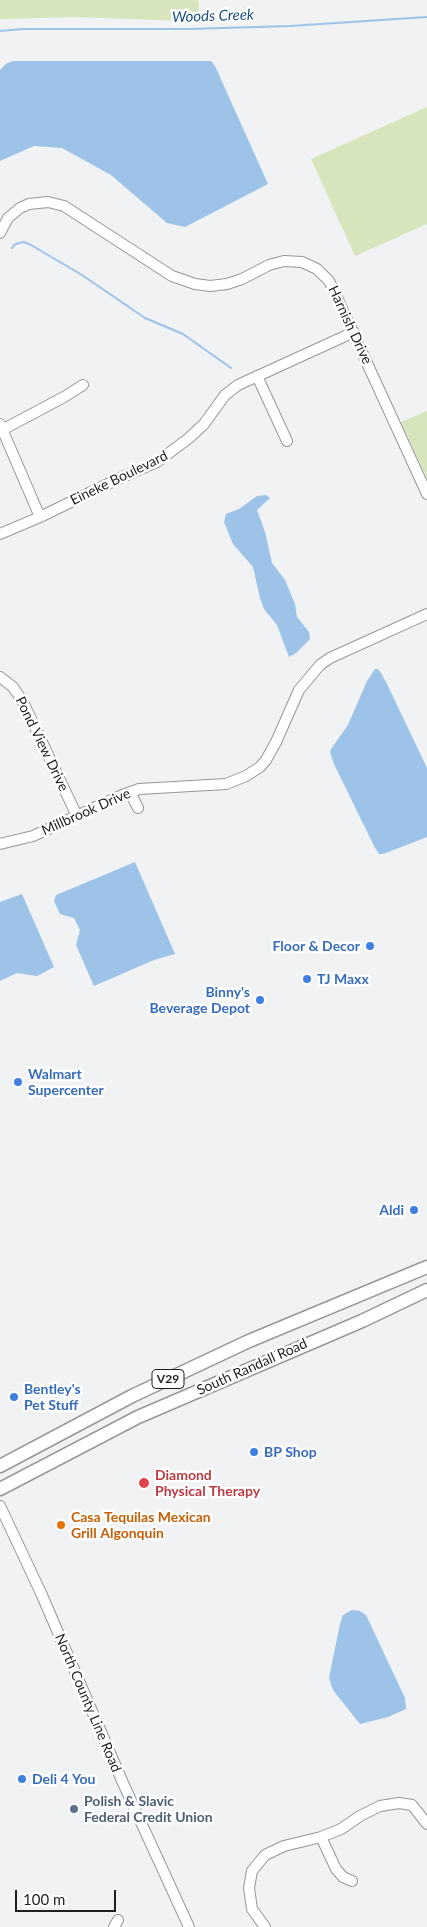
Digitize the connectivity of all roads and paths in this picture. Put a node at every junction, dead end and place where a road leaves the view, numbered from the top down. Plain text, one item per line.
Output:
1 (0, 233) edge
2 (354, 332) junction
3 (256, 376) junction
4 (83, 384) dead end
5 (1, 428) edge
6 (287, 441) dead end
7 (427, 494) edge
8 (40, 517) junction
9 (0, 534) edge
10 (427, 614) edge
11 (0, 677) edge
12 (130, 792) junction
13 (138, 808) dead end
14 (77, 816) junction
15 (0, 844) edge
16 (427, 1267) edge
17 (427, 1290) edge
18 (0, 1466) edge
19 (0, 1490) edge
20 (0, 1506) edge
21 (427, 1824) edge
22 (321, 1837) junction
23 (352, 1881) dead end
24 (190, 1927) edge
25 (265, 1927) edge

1 - 2 street, Harnish Drive
2 - 3 street, Eineke Boulevard
2 - 7 street, Harnish Drive
3 - 6 street
3 - 8 street, Eineke Boulevard
4 - 5 street
5 - 8 street
8 - 9 street, Eineke Boulevard
10 - 12 street, Millbrook Drive
11 - 14 street, Pond View Drive
12 - 13 street
12 - 14 street, Millbrook Drive
14 - 15 street, Millbrook Drive
16 - 18 main road, South Randall Road / V29
17 - 19 main road, South Randall Road / V29
20 - 24 street, North County Line Road
21 - 22 street
22 - 23 street
22 - 25 street

